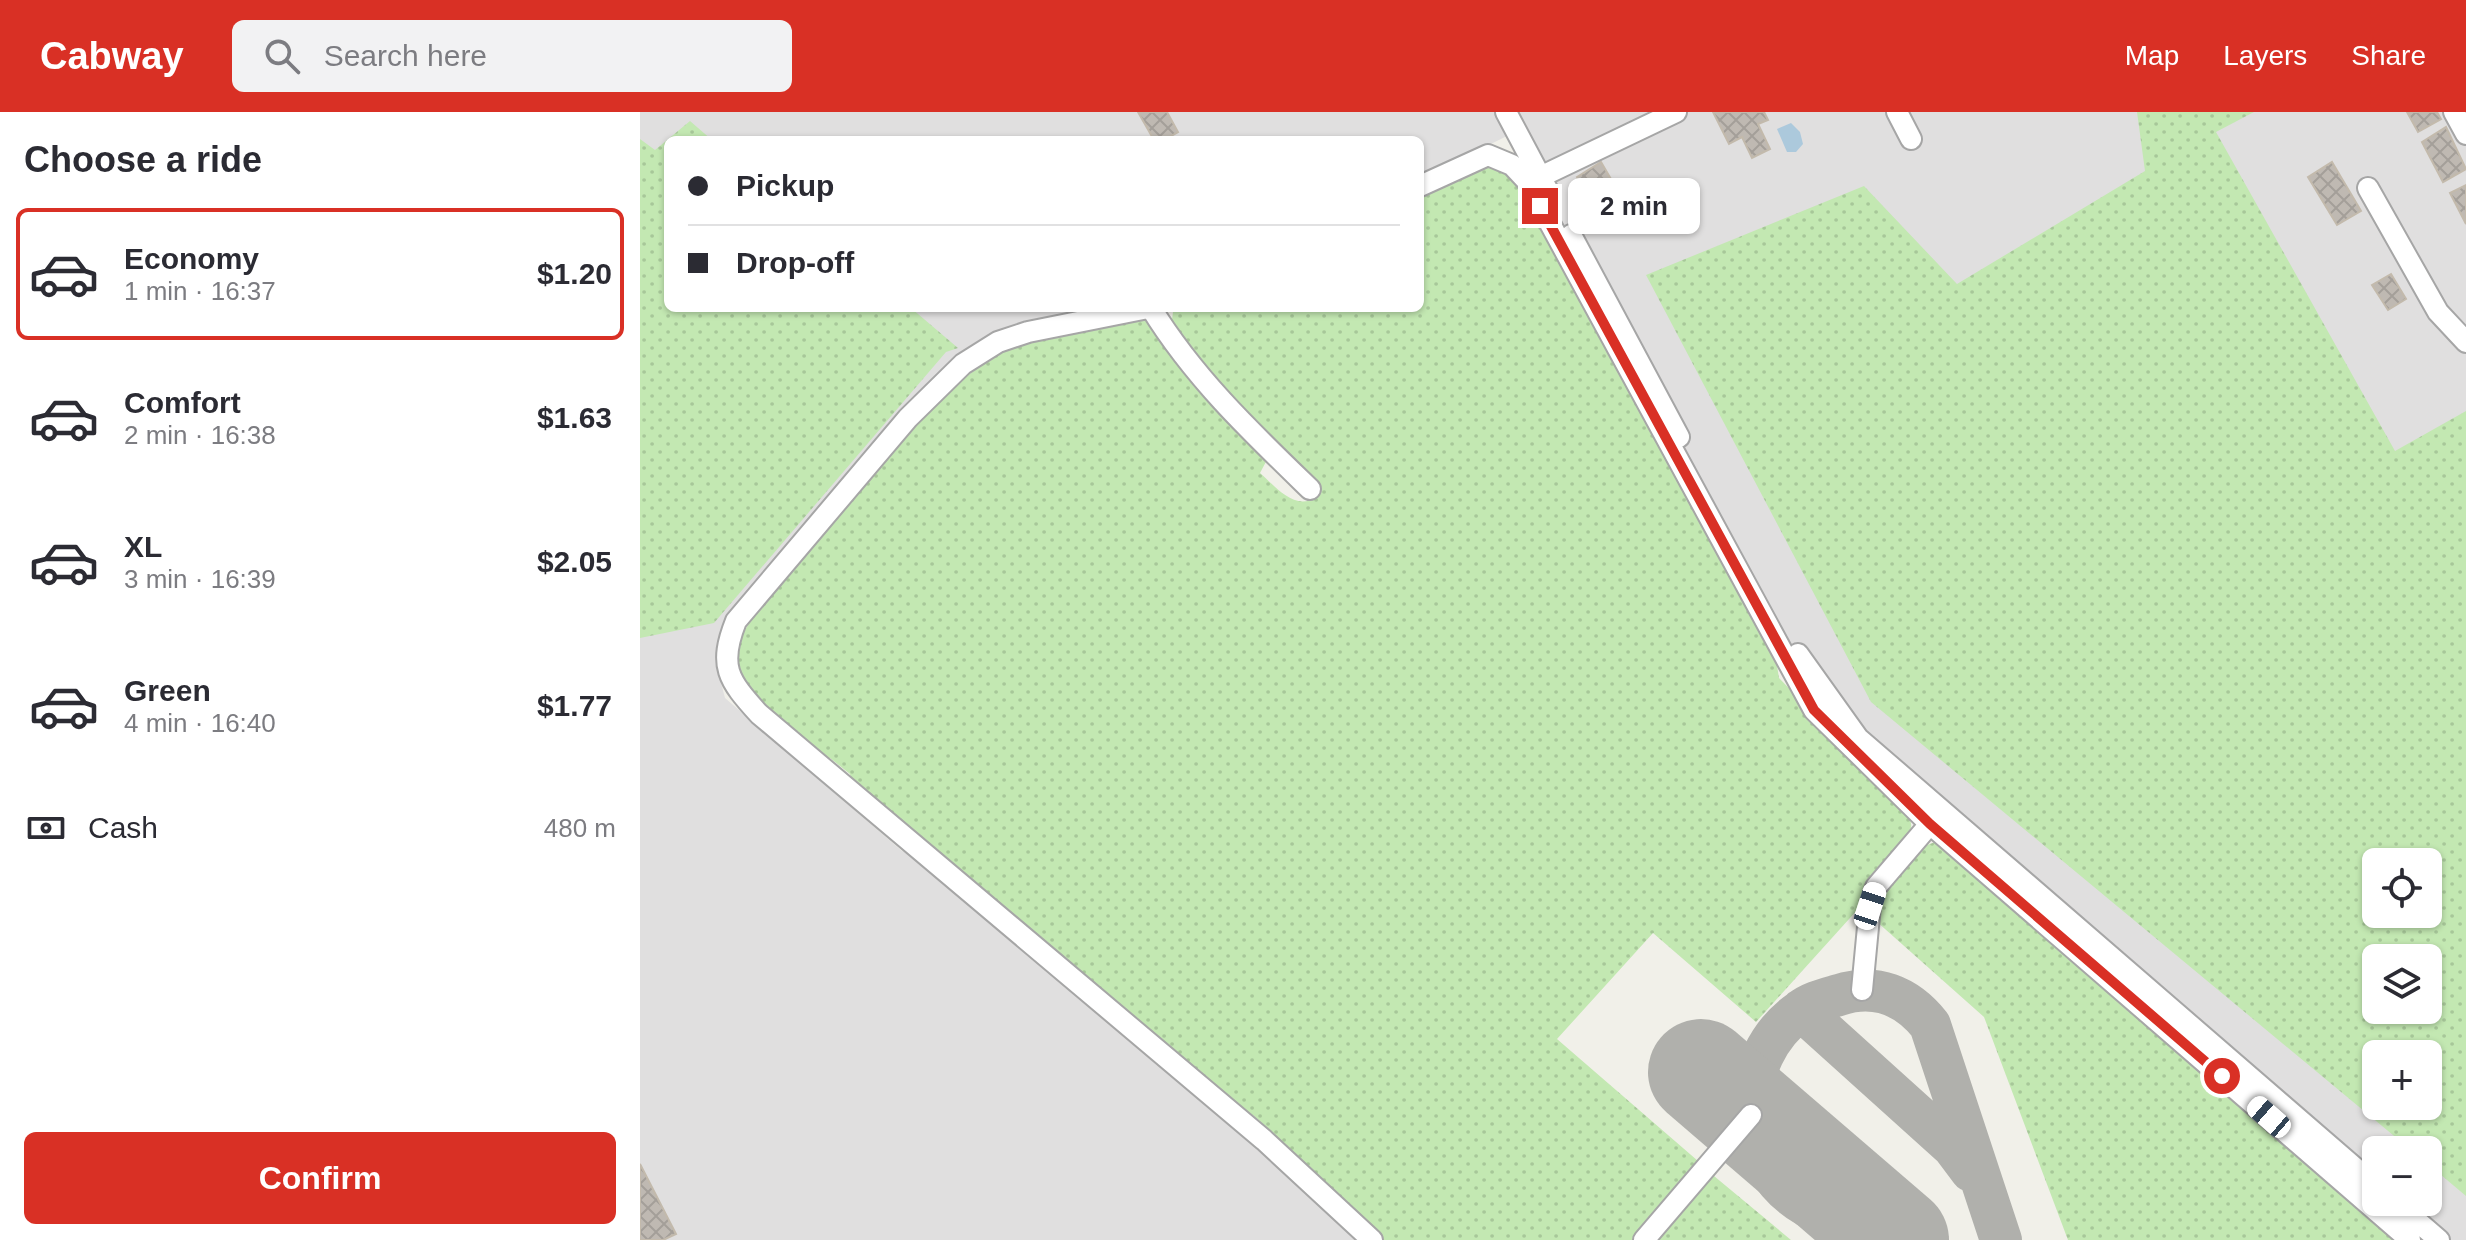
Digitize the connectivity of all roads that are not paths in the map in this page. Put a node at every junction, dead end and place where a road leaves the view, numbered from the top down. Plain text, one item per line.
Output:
1 (1506, 112) edge
2 (1676, 112) edge
3 (1897, 112) edge
4 (2454, 112) edge
5 (2466, 134) edge
6 (1911, 139) dead end
7 (1521, 140) junction
8 (1488, 155) junction
9 (1540, 177) junction
10 (1424, 184) edge
11 (2368, 188) dead end
12 (1130, 312) edge
13 (1153, 312) edge
14 (2466, 342) edge
15 (1310, 489) dead end
16 (1930, 824) junction
17 (1862, 990) dead end
18 (1751, 1115) dead end
19 (2362, 1174) edge
20 (2411, 1216) edge
21 (1372, 1240) edge
22 (1644, 1240) edge
23 (2410, 1240) edge
24 (2439, 1240) edge

1 - 7 street
2 - 9 street
3 - 6 street
4 - 5 street
7 - 8 street
7 - 9 street
8 - 10 street
8 - 16 street
9 - 19 street
11 - 14 street
12 - 21 street
13 - 15 street
16 - 17 street
16 - 23 street
18 - 22 street
20 - 24 street

